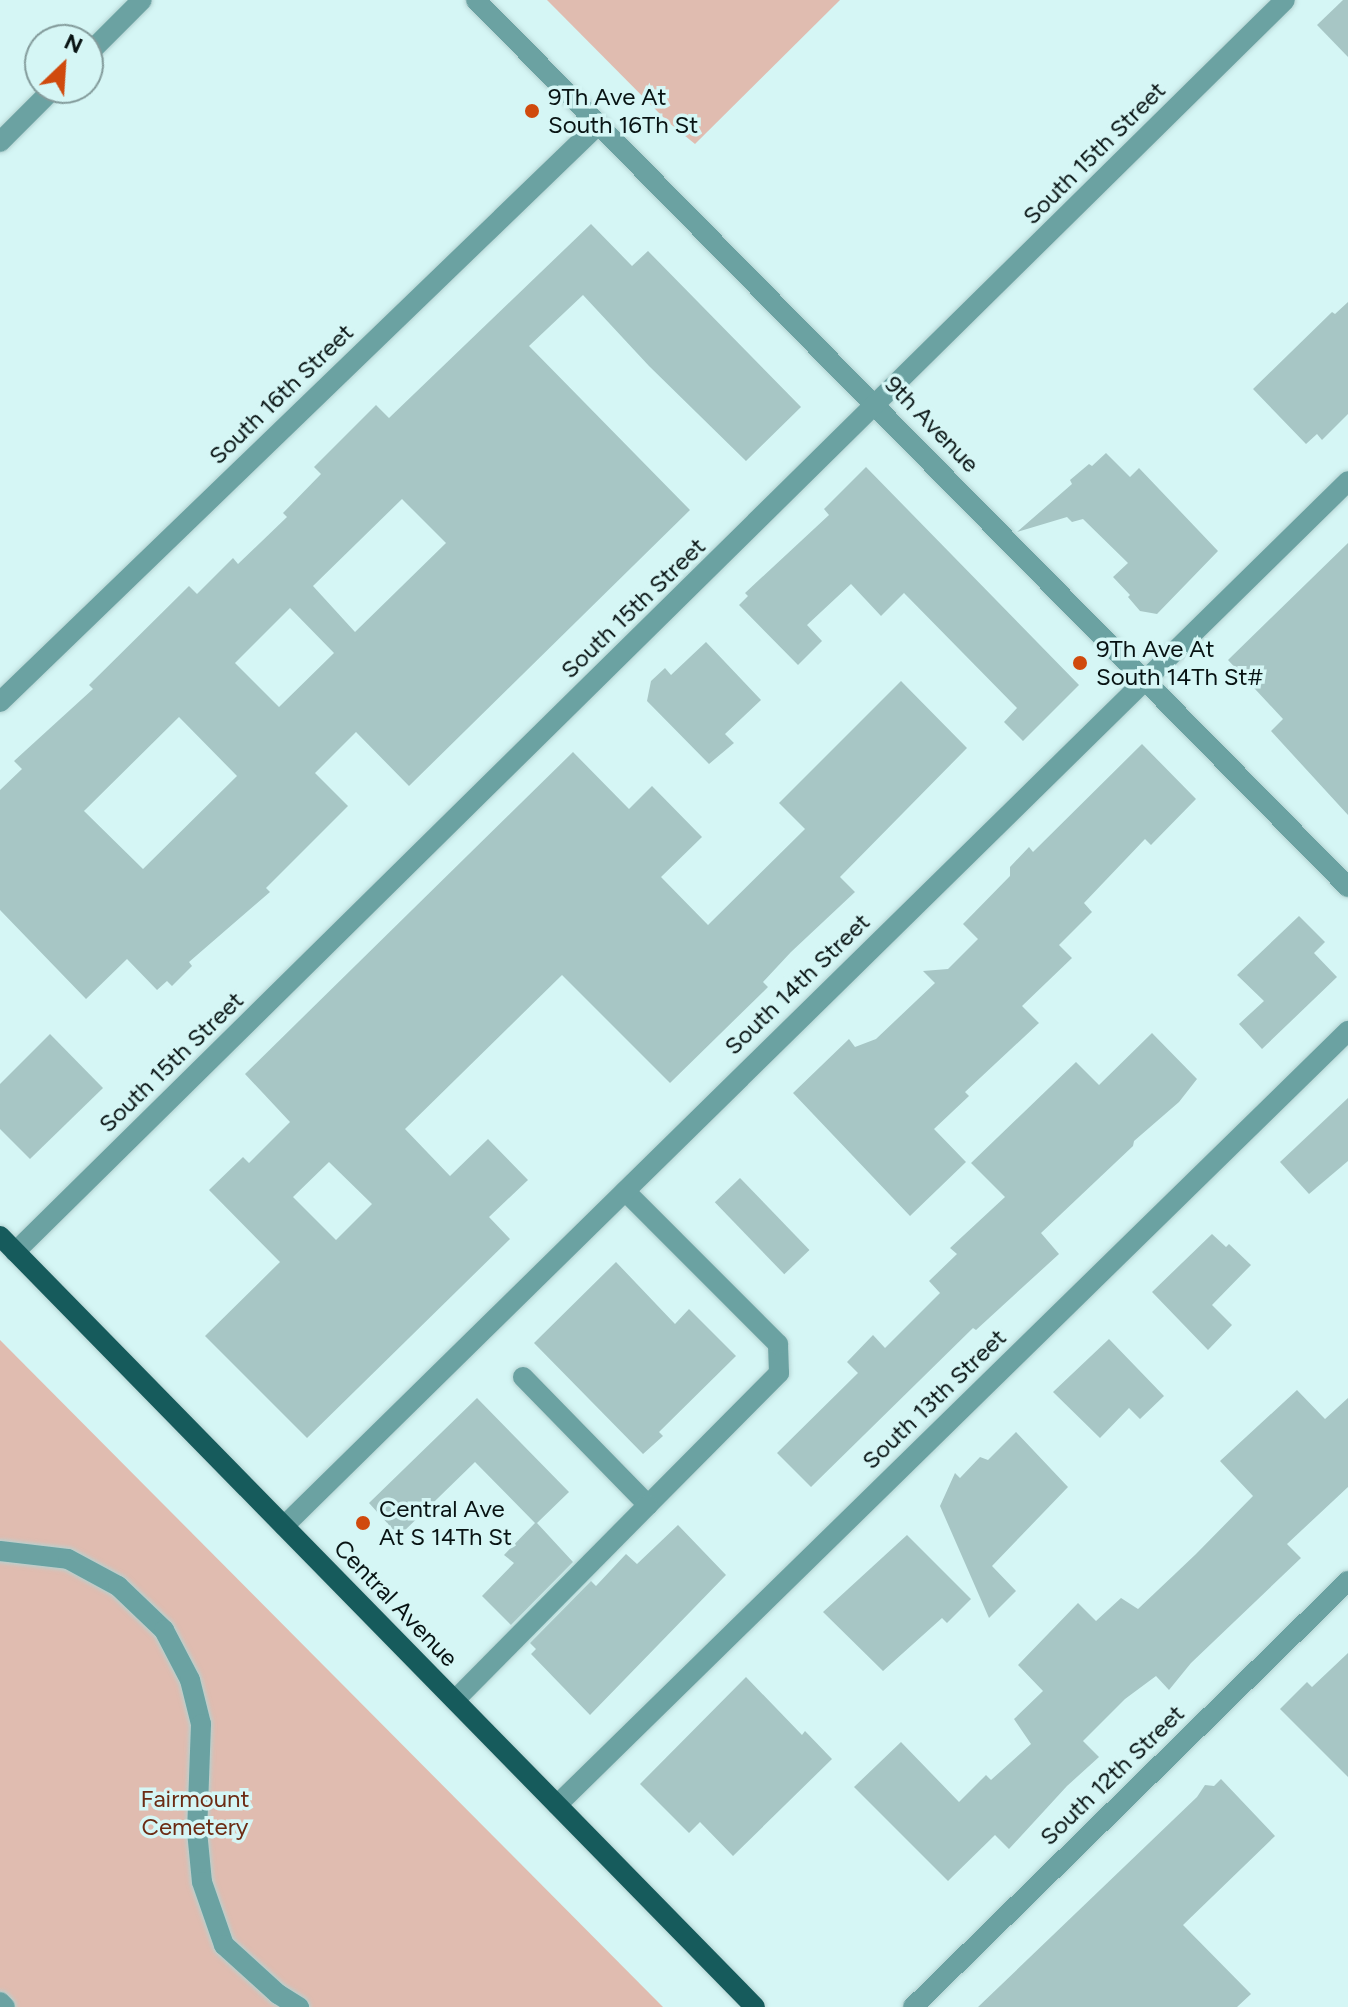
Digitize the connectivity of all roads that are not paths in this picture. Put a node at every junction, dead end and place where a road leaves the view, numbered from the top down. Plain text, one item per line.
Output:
1 (142, 0) edge
2 (476, 0) edge
3 (1285, 0) edge
4 (104, 38) edge
5 (38, 104) edge
6 (599, 124) junction
7 (0, 142) edge
8 (877, 405) junction
9 (1348, 481) edge
10 (1145, 680) junction
11 (0, 702) edge
12 (1348, 887) edge
13 (1348, 1031) edge
14 (625, 1191) junction
15 (0, 1236) edge
16 (15, 1252) junction
17 (523, 1377) dead end
18 (648, 1505) junction
19 (284, 1526) junction
20 (0, 1551) edge
21 (1348, 1581) edge
22 (455, 1700) junction
23 (557, 1805) junction
24 (0, 2002) edge
25 (5, 2007) edge
26 (299, 2007) edge
27 (755, 2007) edge
28 (913, 2007) edge

1 - 4 street
2 - 6 street, 9th Avenue
3 - 8 street, South 15th Street
5 - 7 street
6 - 8 street, 9th Avenue
6 - 11 street, South 16th Street
8 - 10 street, 9th Avenue
8 - 16 street, South 15th Street
9 - 10 street, South 14th Street
10 - 12 street, 9th Avenue
10 - 14 street, South 14th Street
13 - 23 street, South 13th Street
14 - 18 street
14 - 19 street, South 14th Street
15 - 16 main road, Central Avenue
16 - 19 main road, Central Avenue
17 - 18 street
18 - 22 street
19 - 22 main road, Central Avenue
20 - 26 street
21 - 28 street, South 12th Street
22 - 23 main road, Central Avenue
23 - 27 main road, Central Avenue
24 - 25 street

